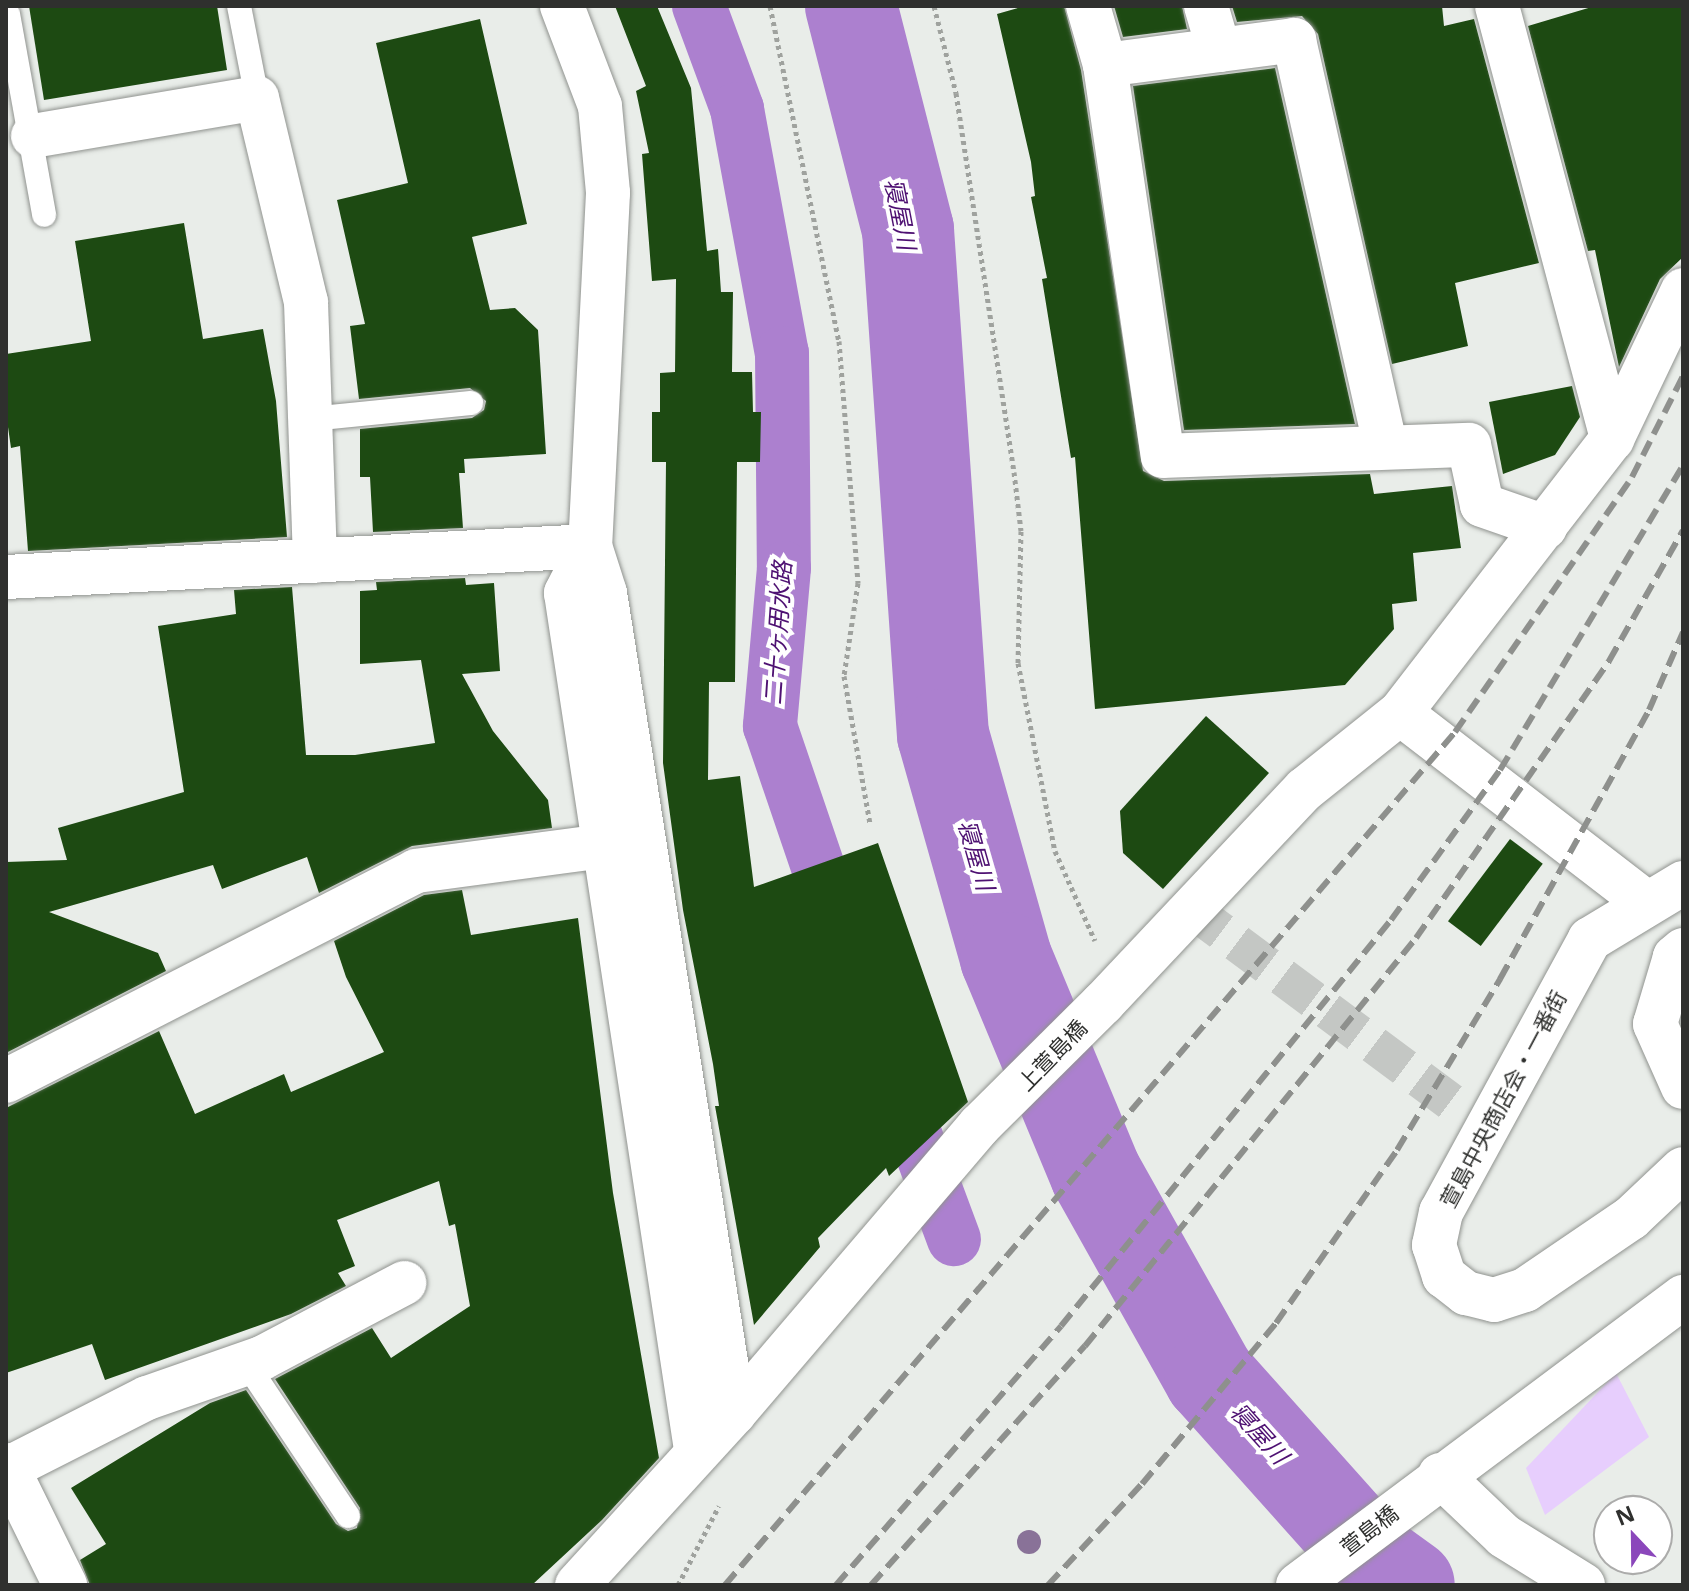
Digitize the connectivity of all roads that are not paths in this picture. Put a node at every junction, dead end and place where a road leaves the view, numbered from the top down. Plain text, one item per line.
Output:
1 (239, 6) edge
2 (562, 6) edge
3 (1088, 6) edge
4 (1206, 6) edge
5 (1497, 6) edge
6 (8, 14) edge
7 (1219, 50) junction
8 (1105, 65) junction
9 (257, 98) junction
10 (33, 136) junction
11 (44, 215) dead end
12 (1683, 290) edge
13 (471, 403) dead end
14 (310, 419) junction
15 (1612, 439) junction
16 (1385, 445) junction
17 (1545, 527) junction
18 (590, 546) junction
19 (315, 561) junction
20 (6, 577) edge
21 (1400, 713) junction
22 (604, 846) junction
23 (1665, 893) edge
24 (1683, 950) edge
25 (6, 1081) edge
26 (1683, 1087) edge
27 (1683, 1169) edge
28 (404, 1283) dead end
29 (1683, 1297) edge
30 (246, 1363) junction
31 (734, 1413) junction
32 (696, 1450) junction
33 (7, 1467) edge
34 (1440, 1475) junction
35 (348, 1516) dead end
36 (587, 1581) edge
37 (65, 1585) edge
38 (1298, 1585) edge
39 (1583, 1585) edge

1 - 9 lane
2 - 18 street
3 - 8 street
4 - 7 street
5 - 15 street
6 - 10 lane
7 - 8 street
7 - 16 street
8 - 16 street
9 - 10 street
9 - 14 street
10 - 11 lane
12 - 15 street, 上萱島橋
13 - 14 lane
14 - 19 street
15 - 17 street, 上萱島橋
16 - 17 street
17 - 21 street, 上萱島橋
18 - 19 street
18 - 22 street
18 - 31 street
19 - 20 street
21 - 23 street
21 - 31 street, 上萱島橋
22 - 25 street
22 - 32 street
23 - 27 street, 萱島中央商店会・一番街
24 - 26 street
28 - 30 street
29 - 34 street, 萱島橋
30 - 33 street
30 - 35 lane
31 - 32 street, 上萱島橋
32 - 36 street, 上萱島橋
33 - 37 street
34 - 38 street, 萱島橋
34 - 39 street

